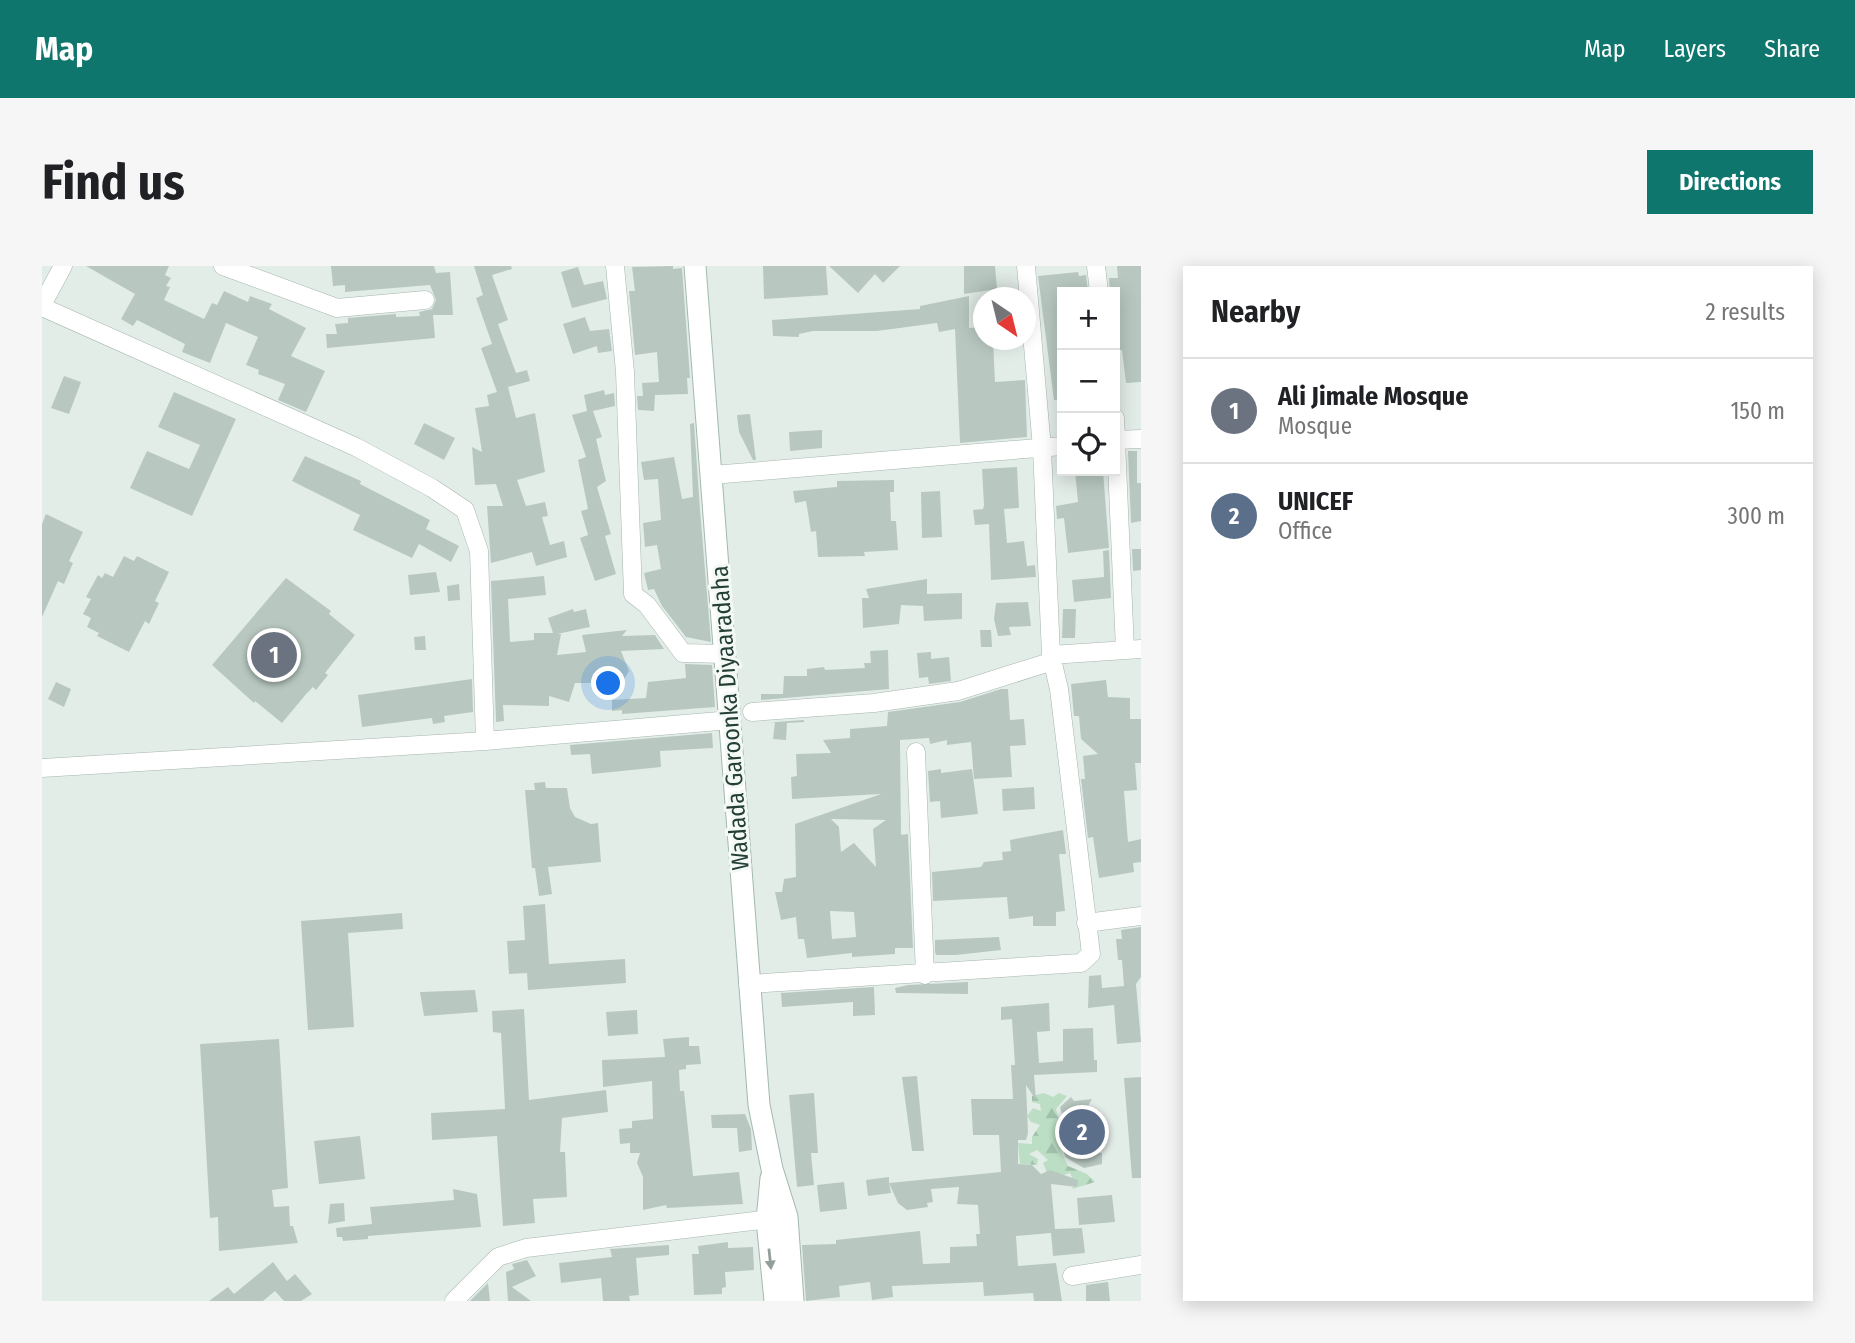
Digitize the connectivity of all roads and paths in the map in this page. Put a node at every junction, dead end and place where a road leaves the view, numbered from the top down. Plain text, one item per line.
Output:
1 (63, 266) edge
2 (223, 266) edge
3 (615, 266) edge
4 (695, 266) edge
5 (1026, 266) edge
6 (1096, 266) edge
7 (1098, 287) edge
8 (425, 300) dead end
9 (42, 306) edge
10 (1141, 439) edge
11 (1120, 440) edge
12 (1057, 446) edge
13 (1042, 448) junction
14 (712, 475) junction
15 (1119, 476) edge
16 (1133, 650) edge
17 (726, 654) junction
18 (1052, 658) junction
19 (752, 712) dead end
20 (731, 720) junction
21 (485, 741) junction
22 (916, 752) dead end
23 (42, 768) edge
24 (1141, 916) edge
25 (1086, 923) junction
26 (925, 975) junction
27 (748, 984) junction
28 (777, 1218) junction
29 (1141, 1265) edge
30 (1072, 1276) dead end
31 (454, 1301) edge
32 (775, 1301) edge
33 (793, 1301) edge

1 - 9 street
2 - 8 street
3 - 17 street
4 - 14 main road, Wadada Garoonka Diyaaradaha
5 - 13 street
6 - 7 street
9 - 21 street
10 - 11 street
12 - 13 street
13 - 14 street
13 - 18 street
14 - 17 main road, Wadada Garoonka Diyaaradaha
15 - 16 street
16 - 18 street
17 - 20 main road, Wadada Garoonka Diyaaradaha
18 - 19 street
18 - 25 street
20 - 21 street
20 - 27 main road, Wadada Garoonka Diyaaradaha
21 - 23 street
22 - 26 street
24 - 25 street
25 - 26 street
26 - 27 street
27 - 28 main road, Wadada Garoonka Diyaaradaha
28 - 31 street
28 -> 32 main road, Wadada Garoonka Diyaaradaha
28 - 33 main road, Wadada Garoonka Diyaaradaha
29 - 30 street

